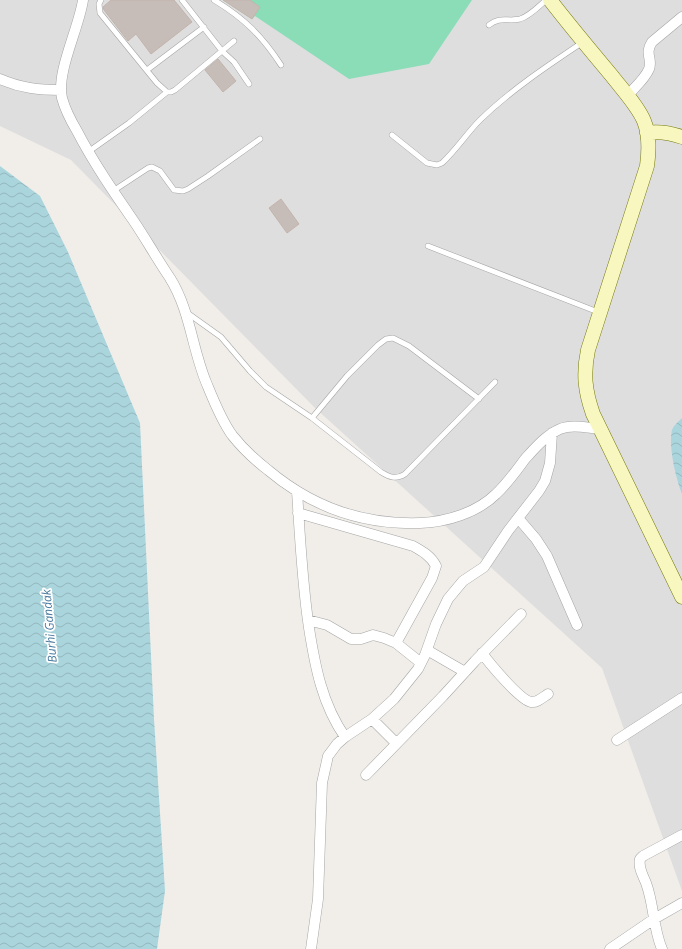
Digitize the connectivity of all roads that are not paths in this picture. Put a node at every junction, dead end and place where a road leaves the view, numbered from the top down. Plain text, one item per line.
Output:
1 (83, 0) edge
2 (101, 0) edge
3 (182, 0) edge
4 (214, 0) edge
5 (546, 0) edge
6 (550, 0) edge
7 (682, 17) edge
8 (488, 25) dead end
9 (204, 27) junction
10 (234, 41) dead end
11 (584, 42) junction
12 (222, 51) junction
13 (281, 65) dead end
14 (147, 70) junction
15 (0, 79) edge
16 (249, 84) dead end
17 (61, 90) junction
18 (167, 92) junction
19 (627, 96) junction
20 (647, 133) junction
21 (392, 135) dead end
22 (682, 137) edge
23 (260, 139) dead end
24 (88, 152) junction
25 (113, 191) junction
26 (428, 246) dead end
27 (185, 311) junction
28 (599, 312) junction
29 (495, 382) dead end
30 (479, 399) junction
31 (312, 418) junction
32 (600, 429) junction
33 (552, 433) junction
34 (297, 491) junction
35 (298, 513) junction
36 (518, 518) junction
37 (682, 597) edge
38 (521, 614) dead end
39 (308, 620) junction
40 (577, 625) dead end
41 (396, 643) junction
42 (427, 650) junction
43 (482, 654) junction
44 (421, 663) junction
45 (465, 672) junction
46 (548, 694) dead end
47 (682, 698) edge
48 (372, 718) junction
49 (344, 737) junction
50 (617, 740) dead end
51 (396, 743) junction
52 (366, 775) dead end
53 (682, 835) edge
54 (682, 903) edge
55 (654, 919) junction
56 (311, 949) edge
57 (610, 949) edge
58 (662, 949) edge

1 - 17 street
2 - 14 lane
3 - 9 lane
4 - 13 lane
5 - 8 lane
6 - 11 street
7 - 19 street
9 - 12 lane
9 - 14 lane
10 - 12 lane
11 - 19 street
11 - 21 lane
12 - 16 lane
12 - 18 lane
14 - 18 lane
15 - 17 street
17 - 24 street
18 - 24 lane
19 - 20 street
20 - 22 street
20 - 28 street
23 - 25 lane
24 - 25 street
25 - 27 street
26 - 28 lane
27 - 31 lane
27 - 34 street
28 - 32 street
29 - 30 lane
30 - 31 lane
30 - 31 lane
32 - 33 street
32 - 37 street
33 - 34 street
33 - 36 street
34 - 35 street
35 - 39 street
35 - 41 street
36 - 40 street
36 - 42 street
38 - 43 street
39 - 41 street
39 - 49 street
41 - 44 street
42 - 44 street
42 - 45 street
43 - 45 street
43 - 46 street
44 - 48 street
45 - 51 street
47 - 50 street
48 - 49 street
48 - 51 street
49 - 56 street
51 - 52 street
53 - 55 street
54 - 55 street
55 - 57 street
55 - 58 street

